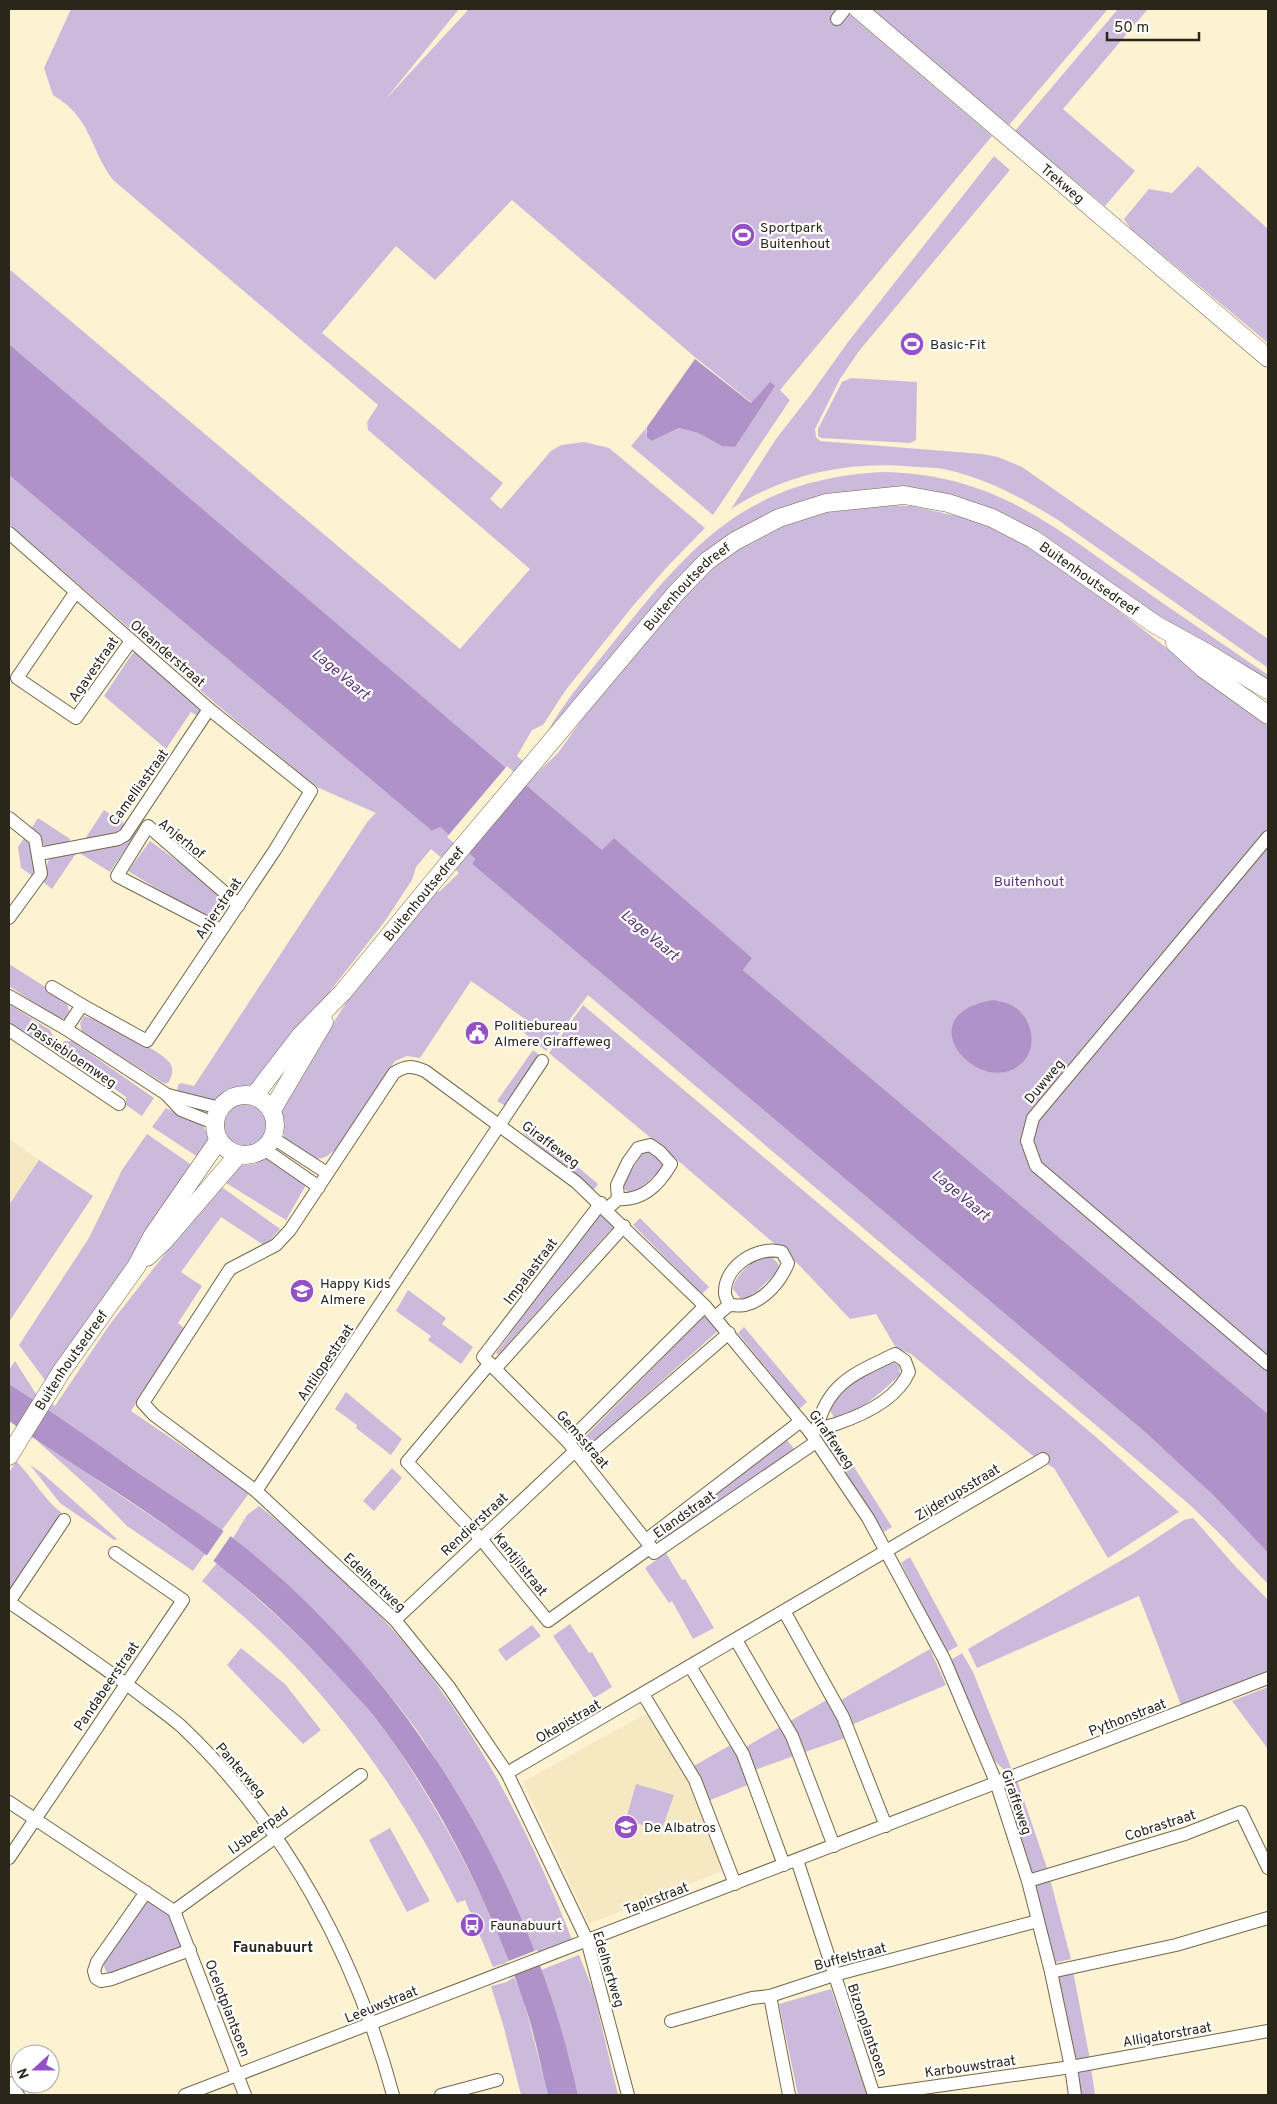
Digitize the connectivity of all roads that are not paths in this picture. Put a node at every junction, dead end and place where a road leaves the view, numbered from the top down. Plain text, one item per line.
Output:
1 (845, 9) edge
2 (858, 9) edge
3 (837, 19) dead end
4 (1268, 358) edge
5 (9, 533) edge
6 (75, 593) junction
7 (1156, 625) junction
8 (131, 640) junction
9 (1268, 690) edge
10 (209, 709) junction
11 (1261, 710) edge
12 (1268, 720) edge
13 (312, 791) joint
14 (9, 818) edge
15 (1268, 837) edge
16 (39, 854) junction
17 (238, 905) junction
18 (9, 918) edge
19 (221, 930) junction
20 (52, 987) dead end
21 (342, 992) junction
22 (9, 996) edge
23 (82, 1005) junction
24 (66, 1029) junction
25 (9, 1030) edge
26 (542, 1061) dead end
27 (254, 1096) junction
28 (119, 1104) dead end
29 (272, 1110) junction
30 (217, 1115) junction
31 (499, 1124) junction
32 (218, 1140) junction
33 (269, 1144) junction
34 (238, 1155) junction
35 (327, 1172) junction
36 (319, 1187) junction
37 (618, 1199) junction
38 (604, 1206) junction
39 (624, 1226) junction
40 (136, 1267) junction
41 (729, 1305) junction
42 (705, 1306) junction
43 (715, 1317) junction
44 (729, 1333) junction
45 (489, 1363) junction
46 (1268, 1364) edge
47 (802, 1421) junction
48 (814, 1434) junction
49 (575, 1451) junction
50 (9, 1456) edge
51 (1043, 1459) dead end
52 (407, 1462) joint
53 (256, 1491) junction
54 (64, 1520) dead end
55 (481, 1539) junction
56 (648, 1544) junction
57 (887, 1550) junction
58 (115, 1553) dead end
59 (9, 1602) edge
60 (784, 1611) junction
61 (395, 1620) junction
62 (548, 1621) joint
63 (736, 1640) junction
64 (690, 1666) junction
65 (1268, 1678) edge
66 (126, 1684) junction
67 (643, 1694) junction
68 (507, 1774) junction
69 (361, 1775) dead end
70 (996, 1782) junction
71 (9, 1802) edge
72 (35, 1819) junction
73 (886, 1826) junction
74 (275, 1836) junction
75 (834, 1846) junction
76 (9, 1858) edge
77 (797, 1860) junction
78 (784, 1865) junction
79 (1268, 1868) edge
80 (1028, 1881) junction
81 (735, 1884) junction
82 (146, 1892) junction
83 (174, 1911) junction
84 (1268, 1918) edge
85 (1038, 1921) junction
86 (587, 1940) junction
87 (190, 1950) junction
88 (1051, 1972) junction
89 (834, 1975) junction
90 (770, 1996) junction
91 (671, 2021) dead end
92 (371, 2024) junction
93 (1268, 2031) edge
94 (1071, 2067) junction
95 (238, 2076) junction
96 (497, 2080) dead end
97 (9, 2083) edge
98 (18, 2095) edge
99 (185, 2095) edge
100 (245, 2095) edge
101 (393, 2095) edge
102 (441, 2095) edge
103 (628, 2095) edge
104 (789, 2095) edge
105 (874, 2095) edge
106 (1075, 2095) edge

1 - 3 street
2 - 4 main road, Trekweg
5 - 6 street, Oleanderstraat
6 - 8 street, Oleanderstraat
6 - 8 street, Agavestraat
7 - 9 main road, Buitenhoutsedreef
7 - 11 main road, Buitenhoutsedreef
7 - 21 main road, Buitenhoutsedreef
8 - 10 street, Oleanderstraat
10 - 13 street, Oleanderstraat
10 - 16 street, Camelliastraat
11 - 12 main road, Buitenhoutsedreef
13 - 17 street, Anjerstraat
14 - 16 street
15 - 46 street, Duwweg
16 - 18 street
17 - 19 street, Anjerstraat
17 - 19 street, Anjerhof
19 - 23 street, Anjerstraat
20 - 23 street
21 - 27 main road, Buitenhoutsedreef
21 - 29 main road, Buitenhoutsedreef
22 - 24 street, Passiebloemweg
23 - 24 street, Passiebloemweg
24 - 30 street, Passiebloemweg
25 - 28 street, Passiebloemweg
26 - 31 street, Antilopestraat
27 - 29 main road
27 - 30 main road
29 - 33 main road
30 - 32 main road
31 - 35 street, Giraffeweg
31 - 38 street, Giraffeweg
31 - 53 street, Antilopestraat
32 - 34 main road
32 - 40 main road, Buitenhoutsedreef
33 - 34 main road
33 - 35 street
33 - 36 street
34 - 40 main road, Buitenhoutsedreef
35 - 36 street, Edelhertweg
36 - 53 street, Edelhertweg
37 - 37 street
37 - 38 street, Impalastraat
38 - 39 street, Giraffeweg
38 - 45 street, Impalastraat
39 - 42 street, Giraffeweg
39 - 45 street, Impalastraat
40 - 50 main road, Buitenhoutsedreef
41 - 41 street
41 - 43 street
42 - 43 street, Giraffeweg
42 - 49 street, Rendierstraat
43 - 44 street, Giraffeweg
44 - 47 street, Giraffeweg
44 - 49 street, Rendierstraat
45 - 49 street, Gemsstraat
45 - 52 street, Impalastraat
47 - 48 street, Giraffeweg
47 - 56 street, Elandstraat
48 - 48 street
48 - 56 street, Elandstraat
48 - 57 street, Giraffeweg
49 - 55 street, Rendierstraat
49 - 56 street, Gemsstraat
51 - 57 street, Zijderupsstraat
52 - 55 street, Kantjilstraat
53 - 61 street, Edelhertweg
54 - 59 street
55 - 61 street, Rendierstraat
55 - 62 street, Kantjilstraat
56 - 62 street, Elandstraat
57 - 60 street, Okapistraat
57 - 70 street, Giraffeweg
58 - 66 street, Pandabeerstraat
59 - 66 street, Panterweg
60 - 63 street, Okapistraat
60 - 73 street
61 - 68 street, Edelhertweg
63 - 64 street, Okapistraat
63 - 75 street
64 - 67 street, Okapistraat
64 - 78 street
65 - 70 street, Pythonstraat
66 - 72 street, Pandabeerstraat
66 - 74 street, Panterweg
67 - 68 street, Okapistraat
67 - 81 street
68 - 86 street, Edelhertweg
69 - 74 street, IJsbeerpad
70 - 73 street, Tapirstraat
70 - 80 street, Giraffeweg
71 - 72 street
72 - 76 street, Pandabeerstraat
72 - 82 street
73 - 75 street, Tapirstraat
74 - 83 street, IJsbeerpad
74 - 92 street, Panterweg
75 - 77 street, Tapirstraat
77 - 78 street, Tapirstraat
77 - 89 street, Bizonplantsoen
78 - 81 street, Tapirstraat
79 - 80 street, Cobrastraat
80 - 85 street, Giraffeweg
81 - 86 street, Tapirstraat
82 - 83 street
82 - 87 street, Ocelotplantsoen
83 - 87 street, Ocelotplantsoen
84 - 88 street
85 - 88 street, Giraffeweg
85 - 89 street, Buffelstraat
86 - 92 street, Leeuwstraat
86 - 103 street, Edelhertweg
87 - 95 street, Ocelotplantsoen
88 - 94 street, Giraffeweg
89 - 90 street, Buffelstraat
89 - 105 street, Bizonplantsoen
90 - 91 street, Buffelstraat
90 - 104 street
92 - 95 street, Leeuwstraat
92 - 101 street, Panterweg
93 - 94 street, Alligatorstraat
94 - 105 street, Karbouwstraat
94 - 106 street, Giraffeweg
95 - 99 street, Leeuwstraat
95 - 100 street, Ocelotplantsoen
96 - 102 street
97 - 98 street

